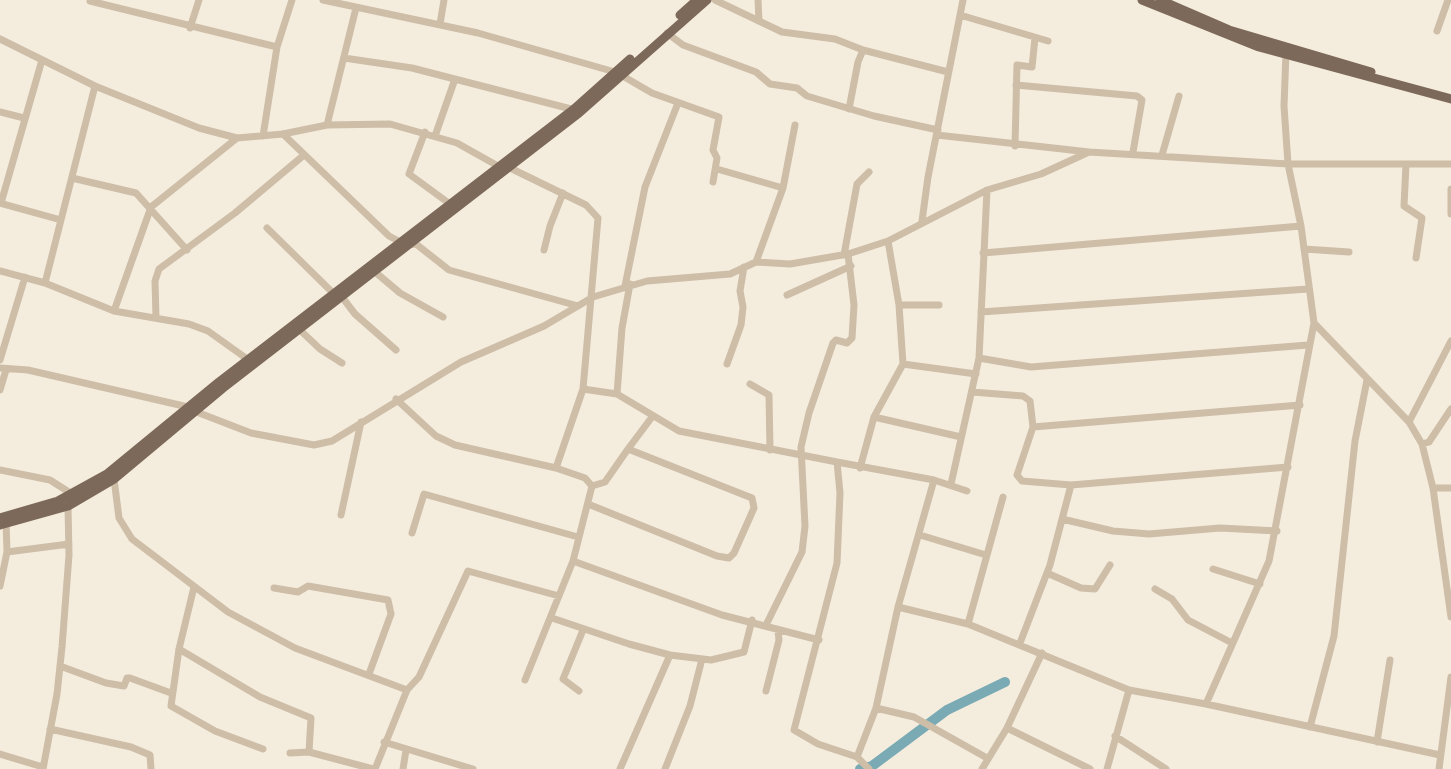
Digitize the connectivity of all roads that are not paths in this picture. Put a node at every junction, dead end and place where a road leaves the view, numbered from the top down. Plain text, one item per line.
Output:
1 (199, 0) edge
2 (292, 0) edge
3 (323, 0) edge
4 (444, 0) edge
5 (715, 0) edge
6 (758, 0) edge
7 (963, 0) edge
8 (1142, 0) edge
9 (1160, 0) edge
10 (1448, 0) edge
11 (90, 1) edge
12 (700, 1) edge
13 (105, 3) edge
14 (1181, 4) edge
15 (356, 8) junction
16 (960, 15) junction
17 (759, 21) junction
18 (440, 24) junction
19 (190, 28) junction
20 (1437, 31) dead end
21 (667, 33) junction
22 (1035, 38) junction
23 (0, 39) edge
24 (1048, 41) dead end
25 (277, 47) junction
26 (863, 50) junction
27 (1286, 52) junction
28 (344, 58) junction
29 (42, 60) junction
30 (948, 72) junction
31 (618, 73) junction
32 (455, 79) junction
33 (1016, 85) junction
34 (94, 86) junction
35 (1451, 93) edge
36 (1180, 96) dead end
37 (1451, 99) edge
38 (678, 103) junction
39 (849, 109) junction
40 (577, 111) junction
41 (0, 112) edge
42 (24, 118) junction
43 (327, 125) junction
44 (795, 125) dead end
45 (425, 132) junction
46 (937, 133) junction
47 (283, 134) junction
48 (263, 136) junction
49 (435, 136) junction
50 (237, 138) junction
51 (1015, 146) junction
52 (1090, 152) junction
53 (1133, 152) junction
54 (304, 155) junction
55 (1162, 155) junction
56 (1288, 163) junction
57 (1406, 164) junction
58 (1451, 164) edge
59 (503, 167) junction
60 (717, 169) junction
61 (869, 173) dead end
62 (72, 178) junction
63 (713, 183) dead end
64 (783, 188) junction
65 (1451, 189) edge
66 (987, 190) junction
67 (563, 193) junction
68 (0, 203) edge
69 (450, 204) junction
70 (151, 207) junction
71 (1451, 214) edge
72 (61, 220) junction
73 (922, 221) junction
74 (1301, 226) junction
75 (267, 228) dead end
76 (888, 241) junction
77 (403, 243) junction
78 (1304, 248) junction
79 (187, 250) junction
80 (544, 250) dead end
81 (1349, 252) dead end
82 (983, 253) junction
83 (846, 255) junction
84 (1416, 258) dead end
85 (756, 262) junction
86 (851, 266) junction
87 (744, 267) junction
88 (0, 271) edge
89 (374, 271) junction
90 (25, 277) junction
91 (45, 283) junction
92 (628, 285) junction
93 (1308, 289) junction
94 (787, 295) dead end
95 (338, 296) junction
96 (593, 297) junction
97 (899, 305) junction
98 (939, 305) dead end
99 (578, 306) junction
100 (114, 311) junction
101 (981, 312) junction
102 (443, 317) dead end
103 (156, 318) junction
104 (1314, 323) junction
105 (301, 331) junction
106 (1451, 341) edge
107 (1308, 345) junction
108 (396, 350) dead end
109 (979, 358) junction
110 (0, 360) edge
111 (252, 363) junction
112 (342, 363) dead end
113 (727, 364) dead end
114 (903, 365) junction
115 (3, 369) edge
116 (976, 374) junction
117 (1367, 380) junction
118 (750, 384) dead end
119 (583, 389) junction
120 (0, 390) edge
121 (972, 392) junction
122 (617, 394) junction
123 (396, 399) junction
124 (1300, 405) junction
125 (191, 409) junction
126 (1451, 409) edge
127 (652, 417) junction
128 (874, 417) junction
129 (361, 422) junction
130 (1409, 422) junction
131 (1033, 427) junction
132 (961, 436) junction
133 (1422, 444) junction
134 (628, 449) junction
135 (770, 450) junction
136 (800, 456) junction
137 (837, 463) junction
138 (1288, 467) junction
139 (556, 468) junction
140 (860, 468) junction
141 (0, 470) edge
142 (114, 479) junction
143 (934, 480) junction
144 (951, 484) junction
145 (1071, 485) junction
146 (592, 486) junction
147 (1433, 488) junction
148 (1451, 488) edge
149 (967, 491) dead end
150 (72, 494) junction
151 (1003, 497) dead end
152 (588, 503) junction
153 (68, 506) junction
154 (341, 515) dead end
155 (1062, 519) junction
156 (3, 521) edge
157 (1277, 531) junction
158 (412, 533) dead end
159 (920, 535) junction
160 (578, 537) junction
161 (69, 544) junction
162 (7, 551) junction
163 (986, 555) junction
164 (573, 561) junction
165 (1110, 565) dead end
166 (1213, 569) dead end
167 (1047, 573) junction
168 (1260, 584) junction
169 (0, 586) edge
170 (194, 587) junction
171 (274, 587) dead end
172 (1155, 589) dead end
173 (559, 596) junction
174 (898, 607) junction
175 (1451, 617) edge
176 (552, 618) junction
177 (752, 620) junction
178 (968, 624) junction
179 (766, 625) junction
180 (583, 630) junction
181 (778, 631) junction
182 (819, 639) junction
183 (1020, 643) junction
184 (1232, 643) junction
185 (179, 649) junction
186 (1042, 653) junction
187 (670, 655) junction
188 (702, 659) junction
189 (1390, 660) dead end
190 (60, 666) junction
191 (369, 674) junction
192 (1451, 677) edge
193 (525, 680) dead end
194 (407, 690) junction
195 (1129, 690) junction
196 (579, 691) dead end
197 (766, 691) dead end
198 (171, 693) junction
199 (1206, 704) junction
200 (876, 708) junction
201 (1310, 727) junction
202 (1007, 728) junction
203 (50, 729) junction
204 (1115, 736) junction
205 (384, 742) junction
206 (1377, 743) junction
207 (263, 749) dead end
208 (406, 750) junction
209 (290, 752) dead end
210 (309, 752) junction
211 (0, 754) edge
212 (1440, 755) junction
213 (856, 757) junction
214 (987, 758) junction
215 (43, 768) edge
216 (151, 769) edge
217 (374, 769) edge
218 (403, 769) edge
219 (473, 769) edge
220 (620, 769) edge
221 (665, 769) edge
222 (869, 769) edge
223 (982, 769) edge
224 (1090, 769) edge
225 (1107, 769) edge
226 (1166, 769) edge
227 (1439, 769) edge

1 - 19 street
2 - 25 street
3 - 15 street
4 - 18 street
5 - 17 street
6 - 17 street
7 - 16 street
8 - 27 main road
9 - 14 main road
10 - 20 street
11 - 13 street
12 - 21 main road
12 - 31 main road
13 - 19 street
14 - 27 main road
15 - 18 street
15 - 28 street
16 - 22 street
16 - 30 street
17 - 26 street
18 - 31 street
19 - 25 street
21 - 31 main road
21 - 39 street
22 - 24 street
22 - 33 street
23 - 29 street
25 - 48 street
26 - 30 street
26 - 39 street
27 - 35 main road
27 - 37 main road
27 - 56 street
28 - 32 street
28 - 43 street
29 - 34 street
29 - 42 street
30 - 46 street
31 - 38 street
31 - 40 main road
32 - 40 street
32 - 49 street
33 - 51 street
33 - 53 street
34 - 50 street
34 - 62 street
36 - 55 street
38 - 60 street
38 - 92 street
39 - 46 street
40 - 59 main road
41 - 42 street
42 - 68 street
43 - 45 street
43 - 47 street
44 - 64 street
45 - 49 street
45 - 69 street
46 - 51 street
46 - 73 street
47 - 48 street
47 - 54 street
48 - 50 street
49 - 59 street
50 - 70 street
51 - 52 street
52 - 53 street
52 - 66 street
53 - 55 street
54 - 77 street
54 - 79 street
55 - 56 street
56 - 57 street
56 - 74 street
57 - 58 street
57 - 84 street
59 - 67 street
59 - 69 main road
59 - 77 main road
60 - 63 street
60 - 64 street
61 - 83 street
62 - 70 street
62 - 72 street
64 - 85 street
65 - 71 street
66 - 73 street
66 - 82 street
67 - 80 street
67 - 96 street
68 - 72 street
69 - 77 main road
70 - 79 street
70 - 100 street
72 - 91 street
73 - 76 street
74 - 78 street
74 - 82 street
75 - 95 street
76 - 83 street
76 - 97 street
77 - 89 main road
77 - 95 main road
77 - 99 street
78 - 81 street
78 - 93 street
79 - 103 street
82 - 101 street
83 - 85 street
83 - 86 street
85 - 87 street
86 - 94 street
86 - 136 street
87 - 92 street
87 - 113 street
88 - 90 street
89 - 95 main road
89 - 102 street
90 - 91 street
90 - 110 street
91 - 100 street
92 - 96 street
92 - 122 street
93 - 101 street
93 - 104 street
95 - 105 main road
95 - 108 street
95 - 111 main road
96 - 99 street
96 - 119 street
97 - 98 street
97 - 114 street
99 - 123 street
100 - 103 street
101 - 109 street
103 - 111 street
104 - 107 street
104 - 117 street
105 - 111 main road
105 - 112 street
106 - 130 street
107 - 109 street
107 - 124 street
109 - 116 street
111 - 125 main road
114 - 116 street
114 - 128 street
115 - 120 street
115 - 125 street
116 - 121 street
117 - 130 street
117 - 201 street
118 - 135 street
119 - 122 street
119 - 139 street
121 - 131 street
121 - 132 street
122 - 127 street
123 - 129 street
123 - 139 street
124 - 131 street
124 - 138 street
125 - 129 street
125 - 142 main road
125 - 150 main road
126 - 133 street
127 - 134 street
127 - 135 street
128 - 132 street
128 - 140 street
129 - 154 street
130 - 133 street
131 - 145 street
132 - 144 street
133 - 147 street
134 - 146 street
134 - 152 street
135 - 136 street
136 - 137 street
136 - 179 street
137 - 140 street
137 - 182 street
138 - 145 street
138 - 157 street
139 - 146 street
140 - 143 street
141 - 150 street
142 - 153 main road
142 - 170 street
143 - 144 street
143 - 159 street
144 - 149 street
145 - 155 street
146 - 152 street
147 - 148 street
147 - 175 street
150 - 156 main road
151 - 163 street
152 - 160 street
153 - 156 main road
153 - 161 street
155 - 157 street
155 - 167 street
156 - 162 street
157 - 168 street
158 - 160 street
159 - 163 street
159 - 174 street
160 - 164 street
161 - 162 street
161 - 190 street
162 - 169 street
163 - 178 street
164 - 173 street
164 - 177 street
165 - 167 street
166 - 168 street
167 - 183 street
168 - 184 street
170 - 185 street
170 - 191 street
171 - 191 street
172 - 184 street
173 - 176 street
173 - 194 street
174 - 178 street
174 - 200 street
176 - 180 street
176 - 193 street
177 - 179 street
177 - 188 street
178 - 183 street
179 - 181 street
180 - 187 street
180 - 196 street
181 - 182 street
181 - 197 street
182 - 213 street
183 - 186 street
184 - 199 street
185 - 198 street
185 - 210 street
186 - 195 street
186 - 202 street
187 - 188 street
187 - 220 street
188 - 221 street
189 - 206 street
190 - 198 street
190 - 203 street
191 - 194 street
192 - 212 street
194 - 205 street
195 - 199 street
195 - 204 street
198 - 207 street
199 - 201 street
200 - 213 street
200 - 214 street
201 - 206 street
202 - 214 street
202 - 224 street
203 - 215 street
203 - 216 street
204 - 225 street
204 - 226 street
205 - 208 street
205 - 217 street
206 - 212 street
208 - 218 street
208 - 219 street
209 - 210 street
210 - 217 street
211 - 215 street
212 - 227 street
213 - 222 street
214 - 223 street

